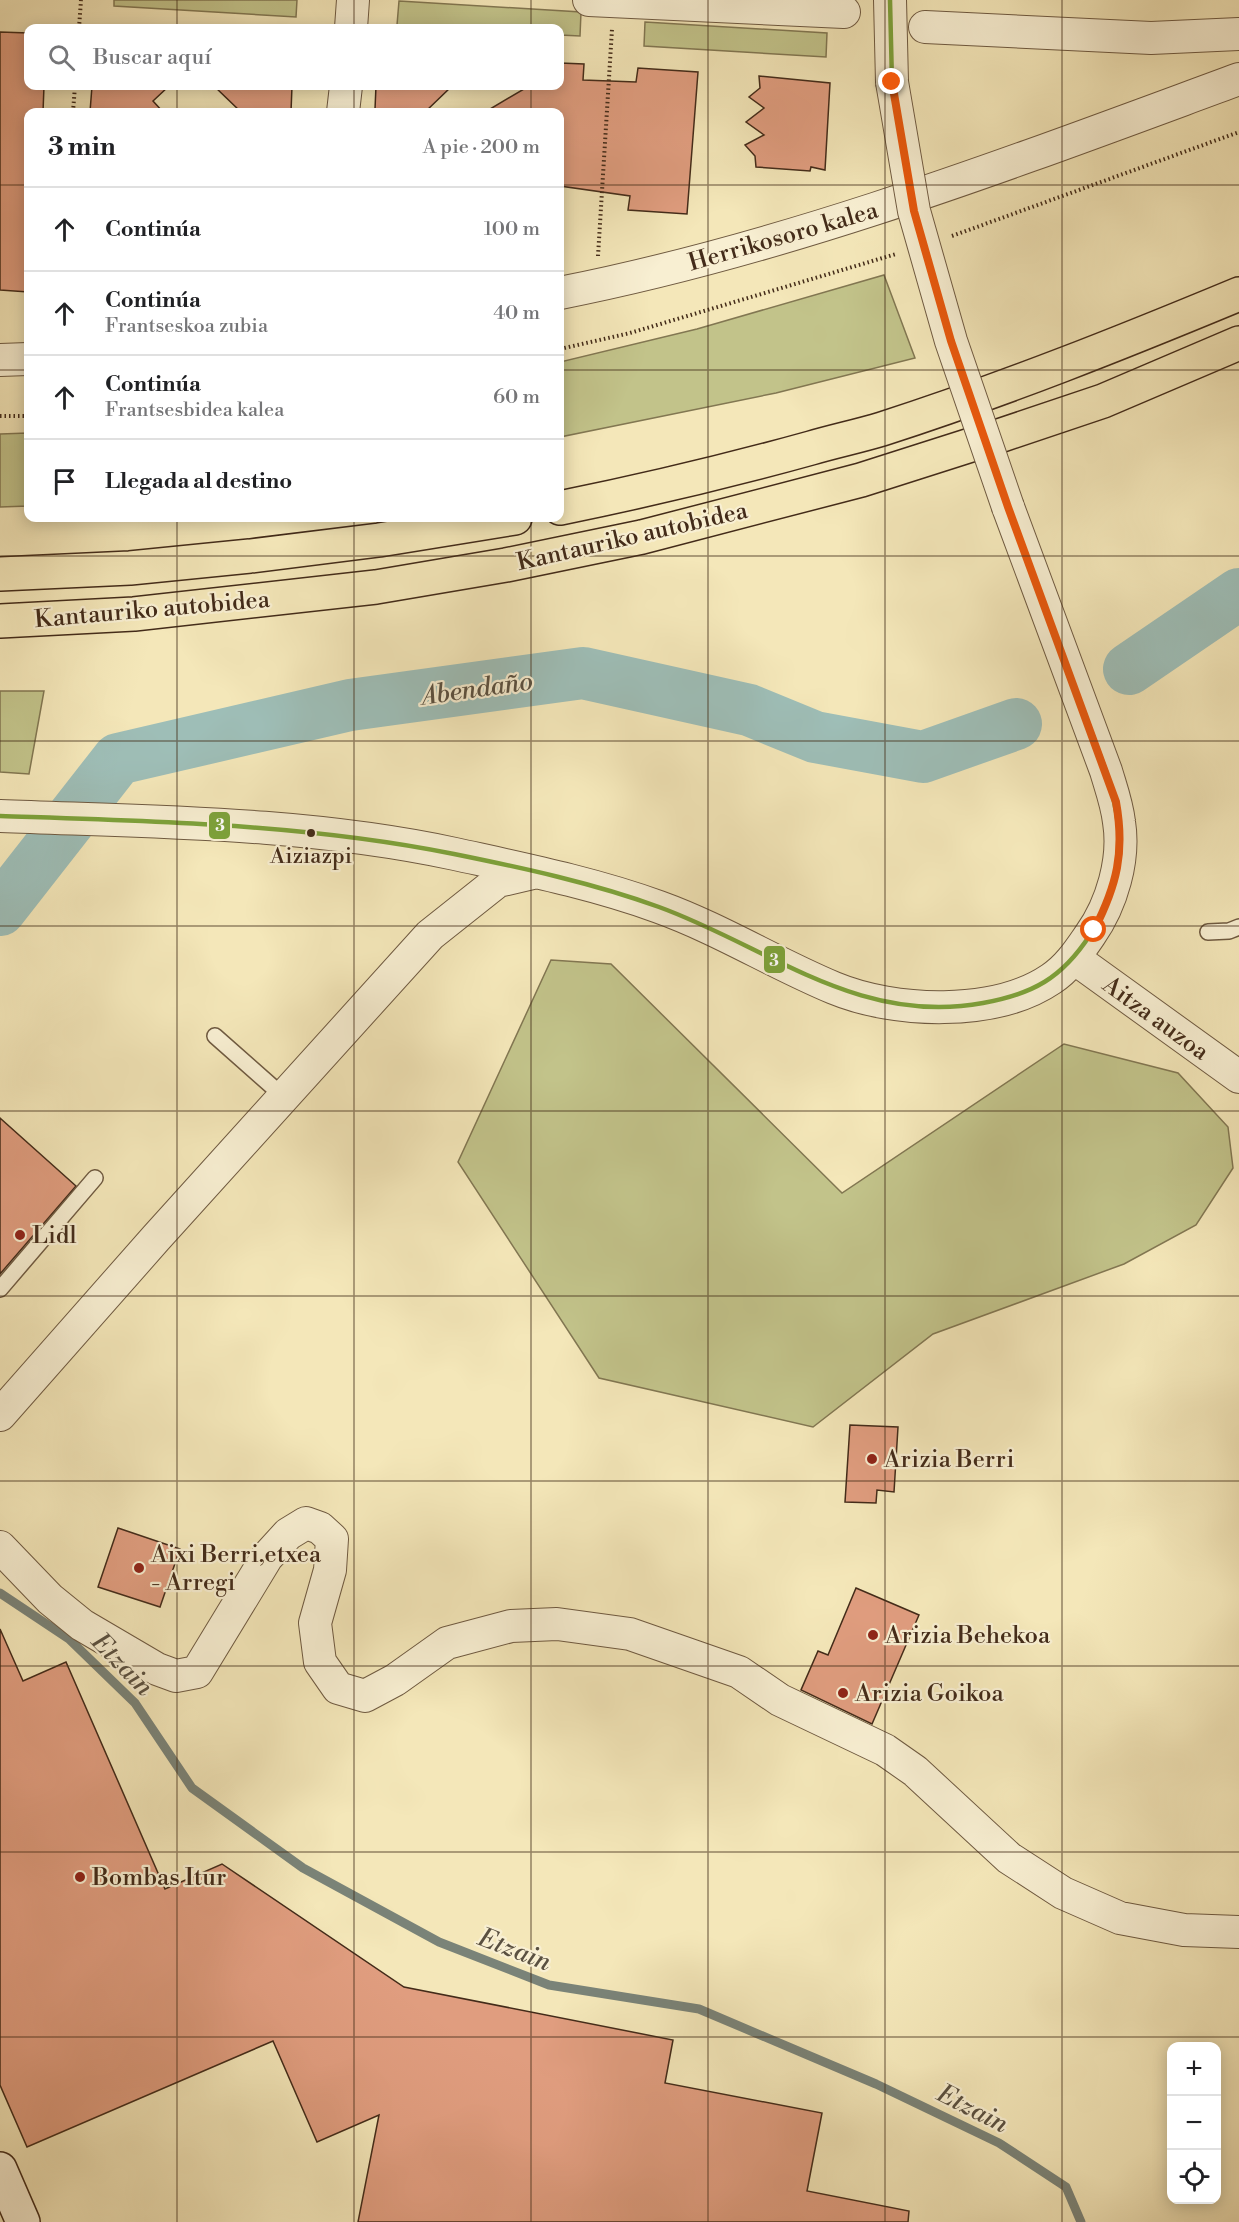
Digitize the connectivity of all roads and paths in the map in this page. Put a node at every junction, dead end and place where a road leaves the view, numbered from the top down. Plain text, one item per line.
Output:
1 (81, 0) edge
2 (353, 0) edge
3 (890, 0) edge
4 (601, 1) edge
5 (844, 12) dead end
6 (79, 24) edge
7 (351, 24) edge
8 (925, 27) dead end
9 (1239, 34) edge
10 (1239, 79) edge
11 (75, 90) edge
12 (346, 90) edge
13 (73, 108) edge
14 (343, 108) edge
15 (598, 257) dead end
16 (564, 292) edge
17 (1239, 294) edge
18 (1239, 343) edge
19 (24, 359) edge
20 (0, 360) edge
21 (0, 416) edge
22 (24, 416) edge
23 (564, 507) edge
24 (490, 522) edge
25 (0, 574) edge
26 (0, 621) edge
27 (0, 816) edge
28 (537, 872) junction
29 (1239, 927) edge
30 (1208, 932) dead end
31 (1074, 958) junction
32 (215, 1036) dead end
33 (1239, 1077) edge
34 (284, 1097) junction
35 (94, 1178) dead end
36 (0, 1289) edge
37 (0, 1415) edge
38 (0, 1547) edge
39 (1239, 1932) edge
40 (0, 2169) edge
41 (23, 2222) edge

1 - 6 path
2 - 7 street
3 - 31 street, bridge
4 - 5 street
4 - 15 path
8 - 9 street
10 - 16 street, Herrikosoro kalea
11 - 13 path
12 - 14 street
17 - 23 highway, Kantauriko autobidea
18 - 26 highway, Kantauriko autobidea
19 - 20 street
21 - 22 path
24 - 25 highway, Kantauriko autobidea
27 - 28 street
28 - 31 street
28 - 34 street
29 - 30 lane
31 - 33 street, Aitza auzoa
32 - 34 lane
34 - 37 street
35 - 36 lane
38 - 39 street
40 - 41 street

